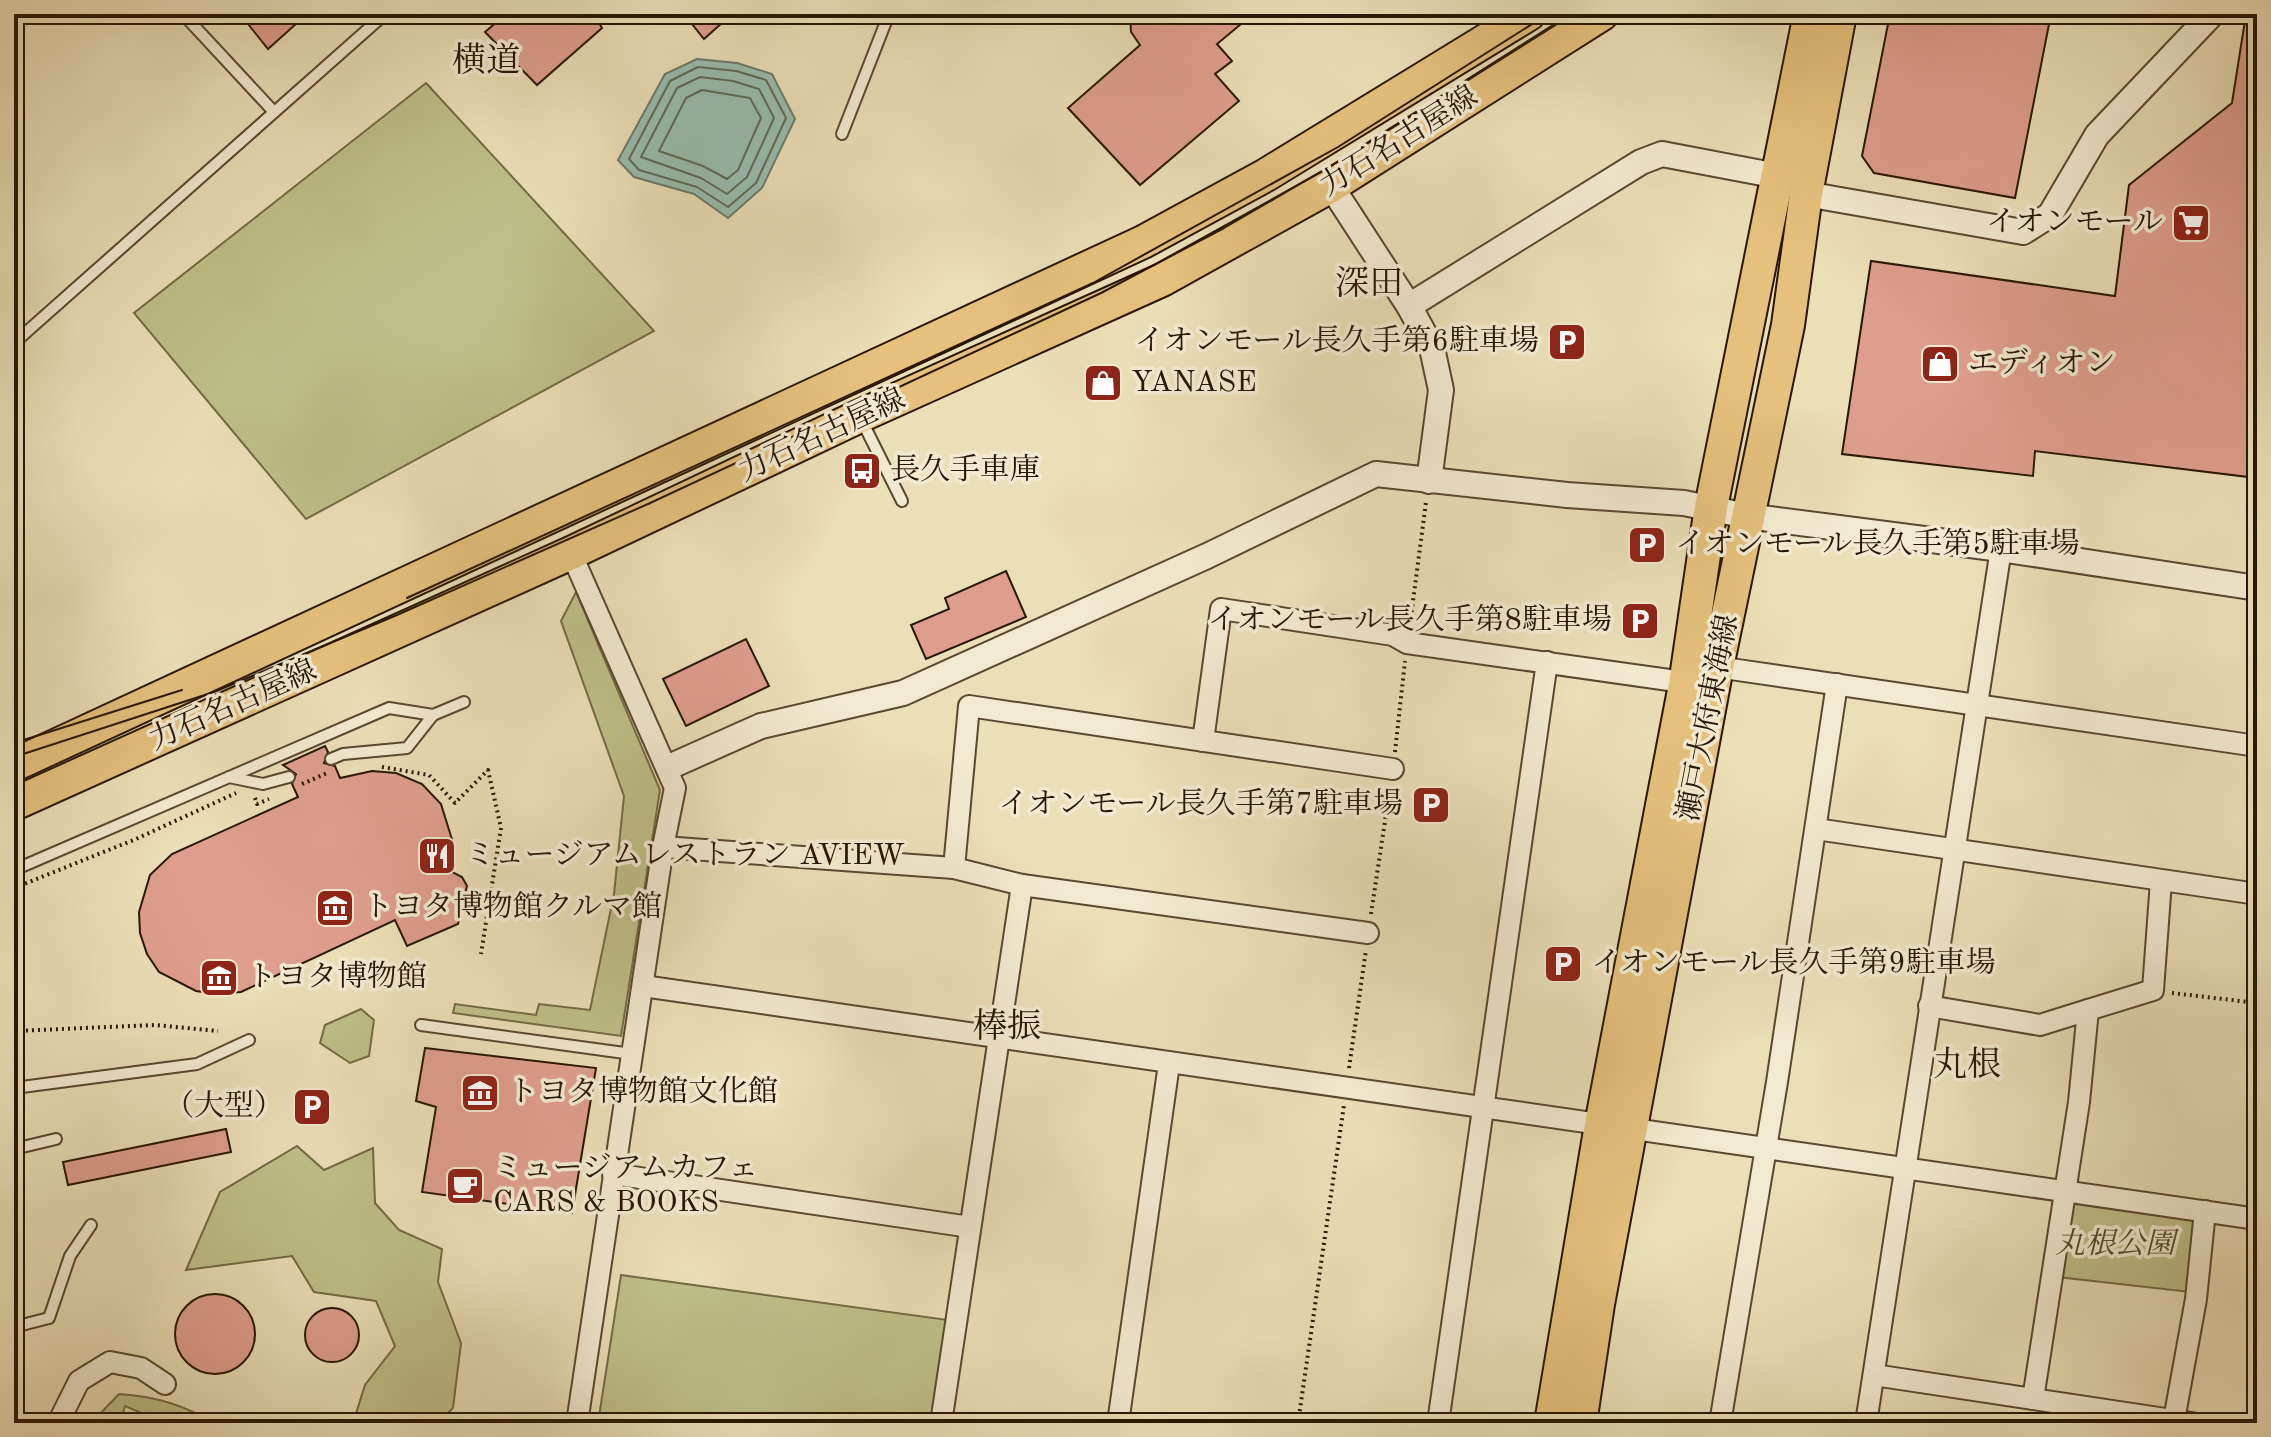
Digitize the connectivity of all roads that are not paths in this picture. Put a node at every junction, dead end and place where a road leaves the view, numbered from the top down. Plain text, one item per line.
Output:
1 (183, 14) edge
2 (385, 14) edge
3 (478, 14) edge
4 (485, 14) edge
5 (889, 14) edge
6 (1529, 14) edge
7 (1602, 14) edge
8 (1810, 14) edge
9 (1840, 14) edge
10 (2212, 14) edge
11 (274, 112) junction
12 (842, 134) dead end
13 (1778, 176) junction
14 (1331, 186) junction
15 (1806, 194) junction
16 (1409, 306) junction
17 (14, 343) edge
18 (860, 416) junction
19 (1429, 481) junction
20 (902, 501) dead end
21 (1711, 507) junction
22 (1747, 516) junction
23 (2001, 549) junction
24 (571, 553) junction
25 (2257, 588) edge
26 (1547, 662) junction
27 (1717, 667) junction
28 (1837, 684) junction
29 (1685, 685) junction
30 (464, 702) dead end
31 (1975, 703) junction
32 (433, 715) junction
33 (1203, 741) junction
34 (2257, 746) edge
35 (335, 764) road end
36 (14, 765) edge
37 (669, 767) junction
38 (1393, 769) dead end
39 (229, 777) junction
40 (289, 777) dead end
41 (14, 804) edge
42 (1816, 829) junction
43 (663, 847) junction
44 (1953, 851) junction
45 (954, 868) junction
46 (14, 870) edge
47 (2161, 881) junction
48 (1022, 885) junction
49 (2257, 894) edge
50 (1368, 933) dead end
51 (643, 986) junction
52 (1929, 1006) junction
53 (2088, 1010) junction
54 (421, 1025) dead end
55 (998, 1035) junction
56 (249, 1040) dead end
57 (632, 1054) junction
58 (1169, 1064) junction
59 (14, 1088) edge
60 (1485, 1106) junction
61 (1601, 1125) junction
62 (1633, 1130) junction
63 (56, 1139) dead end
64 (1766, 1146) junction
65 (14, 1149) edge
66 (1905, 1166) junction
67 (613, 1174) junction
68 (2064, 1193) junction
69 (2205, 1211) junction
70 (2257, 1219) edge
71 (91, 1225) dead end
72 (970, 1227) junction
73 (14, 1327) edge
74 (1874, 1375) junction
75 (165, 1384) dead end
76 (2033, 1399) junction
77 (2183, 1422) edge
78 (58, 1423) edge
79 (577, 1423) edge
80 (941, 1423) edge
81 (1118, 1423) edge
82 (1438, 1423) edge
83 (1551, 1423) edge
84 (1580, 1423) edge
85 (1720, 1423) edge
86 (1866, 1423) edge

1 - 11 lane
2 - 11 lane
3 - 4 lane
5 - 12 lane
6 - 36 main road, 力石名古屋線
7 - 14 main road, 力石名古屋線
8 - 13 main road, 瀬戸大府東海線
9 - 15 main road, 瀬戸大府東海線
10 - 15 street
11 - 17 lane
13 - 16 street
13 - 21 main road, 瀬戸大府東海線
14 - 16 street
14 - 18 main road, 力石名古屋線
15 - 22 main road, 瀬戸大府東海線
16 - 19 street
18 - 20 lane
18 - 24 main road, 力石名古屋線
19 - 21 street
19 - 37 street
21 - 22 street
21 - 29 main road, 瀬戸大府東海線
22 - 23 street
22 - 27 main road, 瀬戸大府東海線
23 - 25 street
23 - 31 street
24 - 37 street
24 - 41 main road, 力石名古屋線
26 - 29 street
26 - 33 street
26 - 60 street
27 - 28 street
27 - 62 main road, 瀬戸大府東海線
28 - 31 street
28 - 42 street
29 - 61 main road, 瀬戸大府東海線
30 - 32 lane
31 - 34 street
31 - 44 street
32 - 35 lane
32 - 39 lane
33 - 38 street
33 - 45 street
37 - 43 street
39 - 40 lane
39 - 46 lane
42 - 44 street
42 - 64 street
43 - 45 street
43 - 51 street
44 - 47 street
44 - 52 street
45 - 48 street
47 - 49 street
47 - 53 street
48 - 50 street
48 - 55 street
51 - 55 street
51 - 57 street
52 - 53 street
52 - 66 street
53 - 68 street
54 - 57 lane
55 - 58 street
55 - 72 street
56 - 59 lane
57 - 67 street
58 - 60 street
58 - 81 street
60 - 61 street
60 - 82 street
61 - 62 street
61 - 83 main road, 瀬戸大府東海線
62 - 64 street
62 - 84 main road, 瀬戸大府東海線
63 - 65 lane
64 - 66 street
64 - 85 street
66 - 68 street
66 - 74 street
67 - 72 street
67 - 79 street
68 - 69 street
68 - 76 street
69 - 70 street
69 - 77 street
71 - 73 lane
72 - 80 street
74 - 76 street
74 - 86 street
75 - 78 street
76 - 77 street

